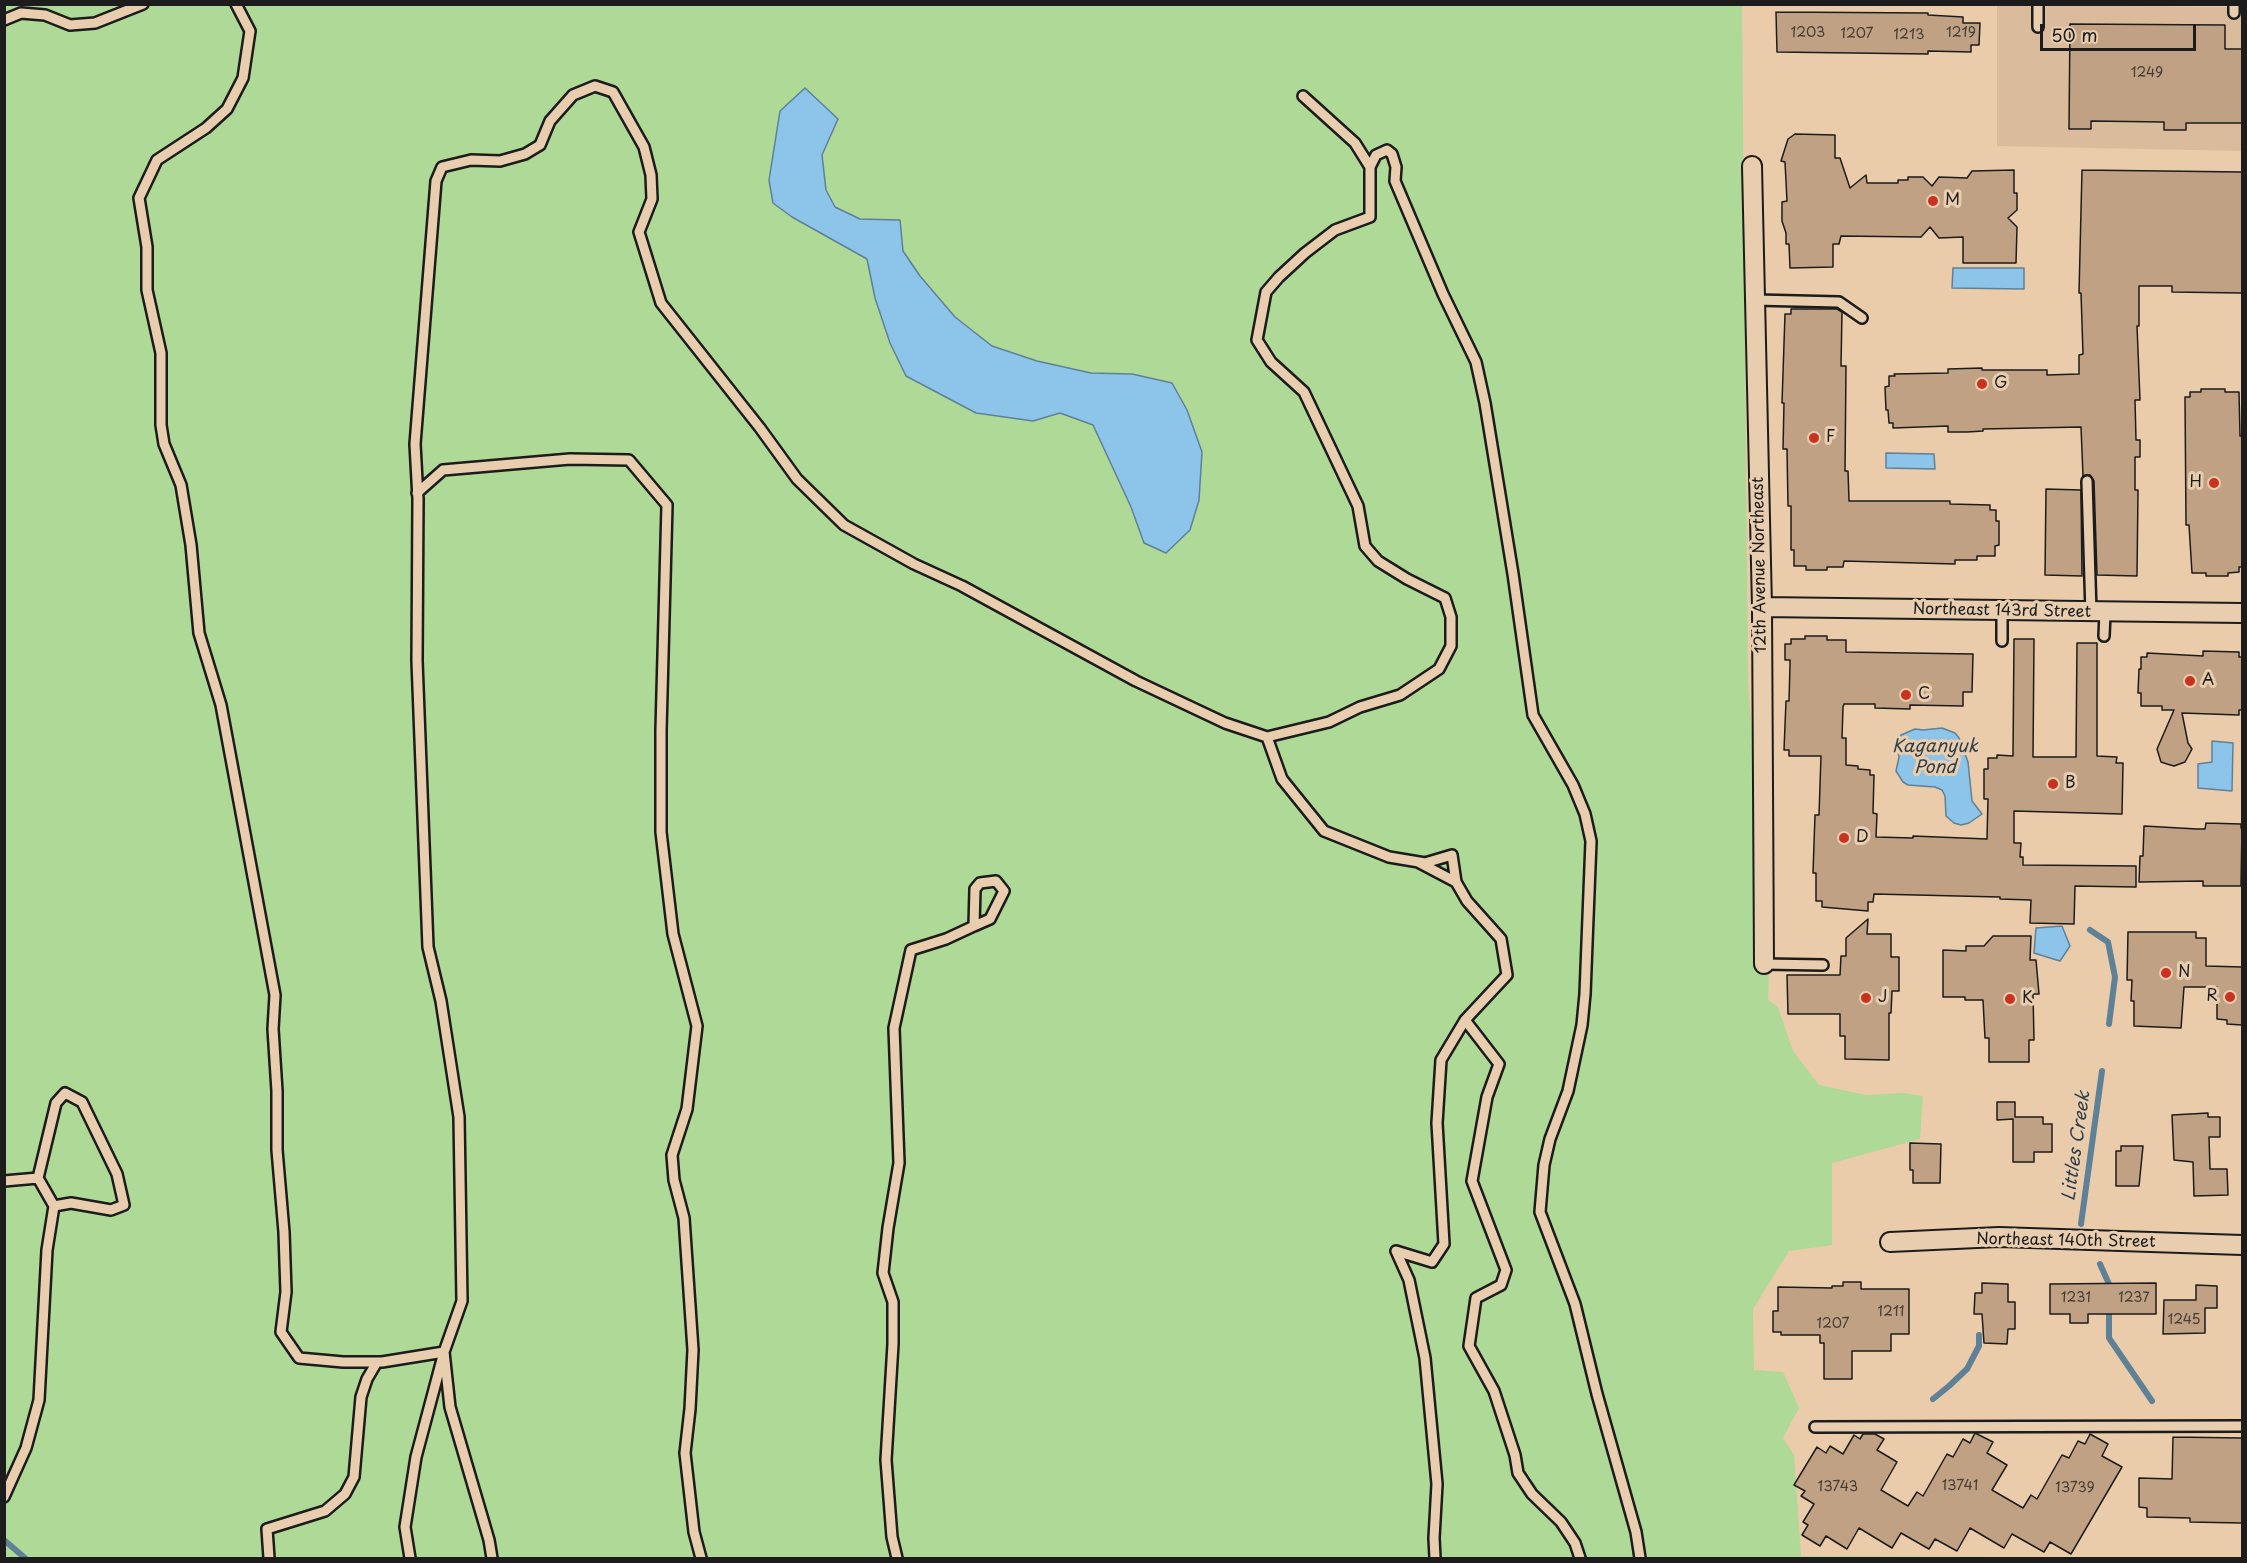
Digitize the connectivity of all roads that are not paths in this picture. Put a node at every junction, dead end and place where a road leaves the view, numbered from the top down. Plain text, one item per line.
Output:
1 (143, 4) edge
2 (236, 4) edge
3 (2038, 4) edge
4 (4, 20) edge
5 (2038, 27) dead end
6 (1303, 96) dead end
7 (1752, 166) dead end
8 (1370, 167) junction
9 (1755, 300) junction
10 (1862, 318) dead end
11 (2087, 482) dead end
12 (417, 493) junction
13 (1762, 607) junction
14 (2002, 611) junction
15 (2098, 613) junction
16 (2242, 613) edge
17 (2104, 636) dead end
18 (2002, 641) dead end
19 (1267, 737) junction
20 (1418, 862) junction
21 (1456, 882) junction
22 (974, 926) junction
23 (1764, 964) joint
24 (1823, 965) dead end
25 (1465, 1020) junction
26 (38, 1178) junction
27 (4, 1180) edge
28 (54, 1206) junction
29 (1890, 1242) dead end
30 (2242, 1245) edge
31 (444, 1352) junction
32 (377, 1362) junction
33 (2242, 1426) edge
34 (1815, 1427) dead end
35 (4, 1497) edge
36 (269, 1558) edge
37 (410, 1558) edge
38 (492, 1558) edge
39 (701, 1558) edge
40 (897, 1558) edge
41 (1435, 1558) edge
42 (1580, 1558) edge
43 (1640, 1558) edge

1 - 4 lane
2 - 32 lane
3 - 5 lane
6 - 8 lane
7 - 9 street, 12th Avenue Northeast
8 - 19 lane
8 - 43 lane
9 - 10 lane
9 - 13 street, 12th Avenue Northeast
11 - 15 lane
12 - 19 lane
12 - 31 lane
12 - 39 lane
13 - 14 street, Northeast 143rd Street
13 - 23 street, 12th Avenue Northeast
14 - 15 street, Northeast 143rd Street
14 - 18 lane
15 - 16 street, Northeast 143rd Street
15 - 17 lane
19 - 20 lane
20 - 21 lane
20 - 21 lane
21 - 25 lane
22 - 22 lane
22 - 40 lane
23 - 24 lane
25 - 41 lane
25 - 42 lane
26 - 27 lane
26 - 28 lane
26 - 28 lane
28 - 35 lane
29 - 30 street, Northeast 140th Street
31 - 32 lane
31 - 37 lane
31 - 38 lane
32 - 36 lane
33 - 34 lane

